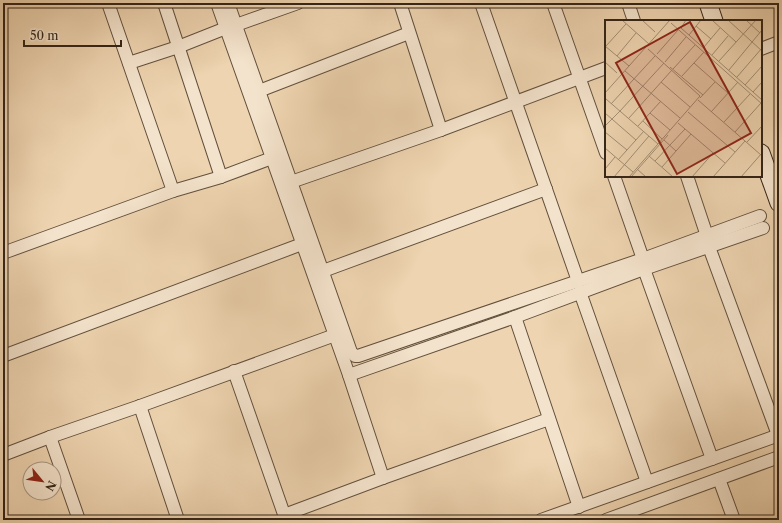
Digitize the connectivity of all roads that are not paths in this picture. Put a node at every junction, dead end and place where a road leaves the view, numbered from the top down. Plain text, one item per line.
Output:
1 (108, 3) edge
2 (164, 3) edge
3 (217, 3) edge
4 (228, 3) edge
5 (298, 3) edge
6 (400, 3) edge
7 (481, 3) edge
8 (553, 3) edge
9 (628, 3) edge
10 (708, 3) edge
11 (634, 20) edge
12 (714, 20) edge
13 (231, 26) junction
14 (409, 33) junction
15 (779, 42) edge
16 (178, 47) junction
17 (762, 49) edge
18 (128, 63) junction
19 (605, 68) edge
20 (579, 78) junction
21 (259, 91) junction
22 (515, 102) junction
23 (441, 130) junction
24 (605, 150) edge
25 (762, 156) edge
26 (272, 158) junction
27 (221, 177) junction
28 (614, 177) edge
29 (686, 177) edge
30 (291, 182) junction
31 (546, 189) junction
32 (173, 191) junction
33 (779, 203) edge
34 (762, 222) dead end
35 (708, 241) junction
36 (302, 244) junction
37 (4, 251) edge
38 (644, 264) junction
39 (323, 271) junction
40 (579, 287) junction
41 (515, 317) junction
42 (335, 335) junction
43 (3, 356) edge
44 (234, 371) junction
45 (349, 375) junction
46 (140, 406) junction
47 (549, 419) junction
48 (778, 435) edge
49 (50, 437) junction
50 (3, 455) edge
51 (779, 457) edge
52 (712, 459) junction
53 (383, 478) junction
54 (719, 479) junction
55 (647, 482) junction
56 (579, 507) junction
57 (285, 517) edge
58 (79, 520) edge
59 (178, 520) edge
60 (541, 520) edge
61 (606, 520) edge
62 (734, 520) edge

1 - 18 street
2 - 16 street
3 - 13 street
4 - 13 street
5 - 13 street
6 - 14 street
7 - 22 street
8 - 20 street
9 - 11 street
10 - 12 street
13 - 16 street
13 - 21 street
13 - 26 street
14 - 21 street
14 - 23 street
15 - 17 street
16 - 18 street
16 - 27 street
18 - 32 street
19 - 20 street
20 - 22 street
20 - 24 street
21 - 30 street
22 - 23 street
22 - 31 street
23 - 30 street
25 - 33 street
26 - 27 street
26 - 36 street
27 - 32 street
28 - 38 street
29 - 35 street
30 - 39 street
31 - 39 street
31 - 40 street
32 - 37 street
34 - 35 street
35 - 38 street
35 - 48 street
36 - 42 street
36 - 43 street
38 - 40 street
38 - 52 street
39 - 40 street
40 - 41 street
40 - 55 street
41 - 45 street
41 - 47 street
42 - 44 street
42 - 45 street
44 - 46 street
44 - 57 street
45 - 53 street
46 - 49 street
46 - 59 street
47 - 53 street
47 - 56 street
48 - 52 street
49 - 50 street
49 - 58 street
51 - 54 street
52 - 55 street
53 - 57 street
54 - 61 street
54 - 62 street
55 - 56 street
56 - 60 street

